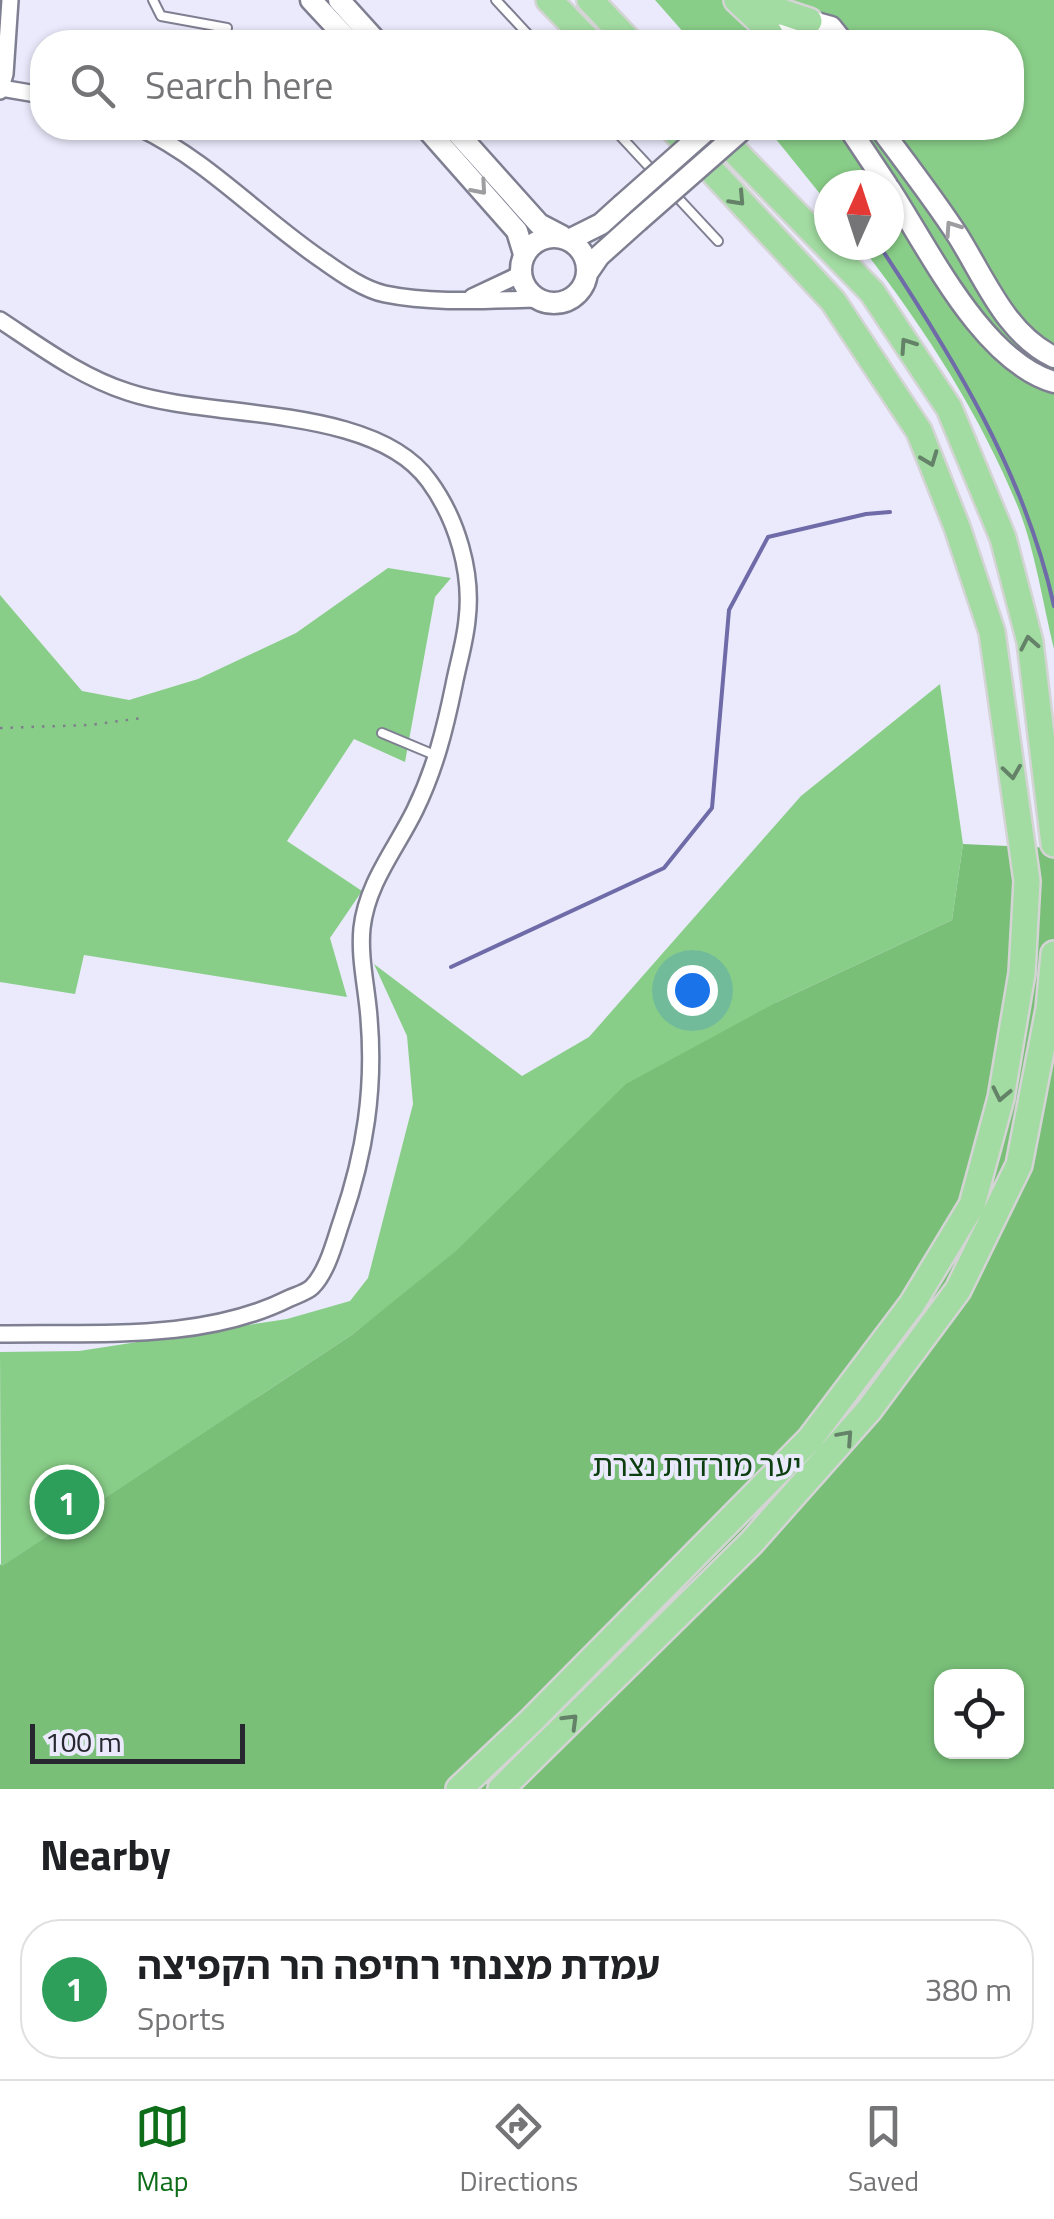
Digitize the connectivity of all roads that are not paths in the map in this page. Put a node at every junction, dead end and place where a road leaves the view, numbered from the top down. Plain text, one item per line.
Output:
1 (10, 0) edge
2 (153, 0) edge
3 (311, 0) edge
4 (338, 0) edge
5 (496, 0) edge
6 (549, 0) edge
7 (590, 0) edge
8 (737, 0) edge
9 (766, 0) edge
10 (809, 21) junction
11 (227, 28) dead end
12 (339, 30) edge
13 (366, 30) edge
14 (524, 30) edge
15 (578, 30) edge
16 (619, 30) edge
17 (768, 30) edge
18 (788, 30) edge
19 (834, 30) edge
20 (0, 90) edge
21 (30, 94) edge
22 (167, 140) edge
23 (437, 140) edge
24 (464, 140) edge
25 (624, 140) edge
26 (683, 140) edge
27 (697, 140) edge
28 (723, 140) edge
29 (730, 140) edge
30 (857, 140) edge
31 (889, 140) edge
32 (877, 170) edge
33 (904, 212) edge
34 (566, 238) junction
35 (718, 241) dead end
36 (523, 264) junction
37 (588, 272) junction
38 (538, 299) junction
39 (464, 300) junction
40 (0, 320) edge
41 (1054, 357) edge
42 (1054, 382) edge
43 (382, 733) dead end
44 (437, 756) junction
45 (1054, 844) edge
46 (1054, 954) edge
47 (0, 1334) edge
48 (459, 1789) edge
49 (502, 1789) edge

1 - 20 street
2 - 11 lane
3 - 12 street
4 - 13 street
5 - 14 lane
6 - 15 highway
7 - 16 highway
8 - 17 highway
9 - 10 highway
10 - 18 street
10 - 19 street
20 - 21 street
22 - 39 street
23 -> 36 street
24 - 34 street
25 - 35 lane
26 -> 48 highway
27 - 34 street, bridge
45 -> 28 highway
29 - 37 street, bridge
30 - 32 street
41 -> 31 street
33 - 42 street
34 - 36 street
34 - 37 street
36 - 38 street
36 - 39 street
37 - 38 street
38 - 39 street
40 - 44 street
43 - 44 lane
44 - 47 street
49 -> 46 highway

